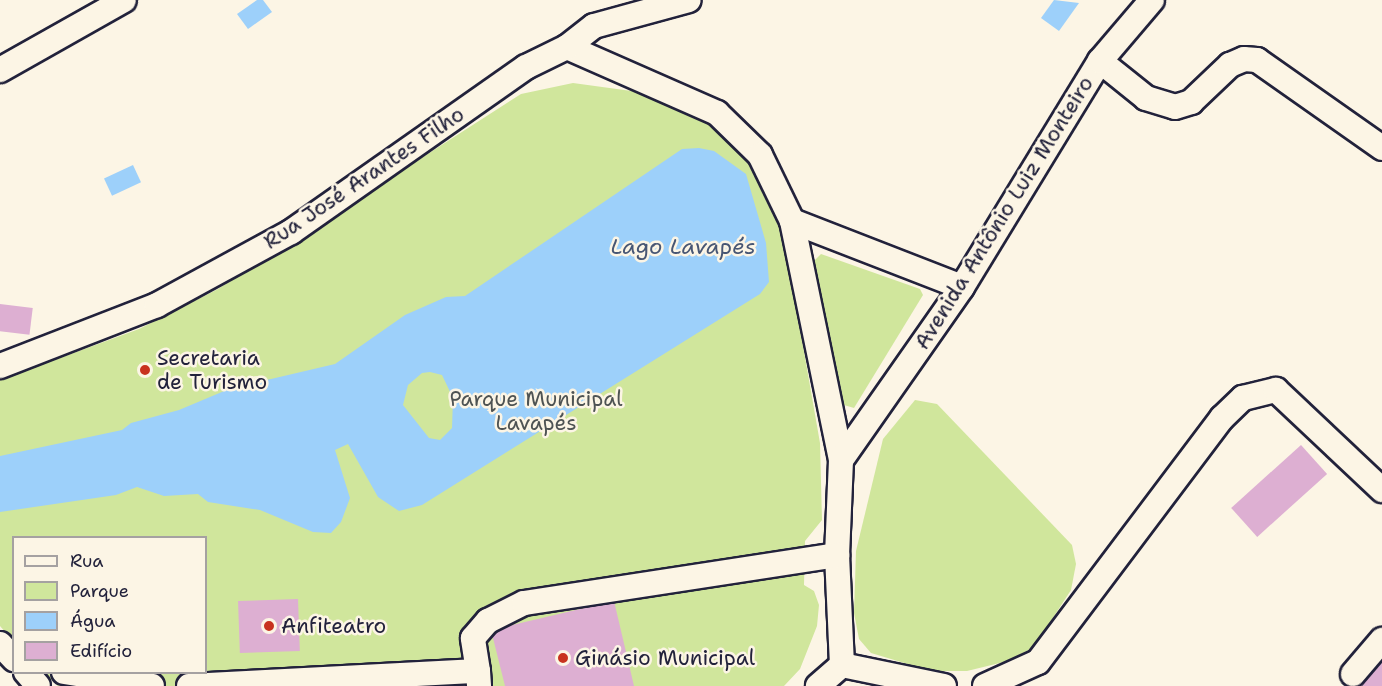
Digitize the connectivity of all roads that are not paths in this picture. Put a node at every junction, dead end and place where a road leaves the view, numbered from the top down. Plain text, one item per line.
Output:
1 (124, 0) edge
2 (689, 0) edge
3 (1152, 0) edge
4 (567, 48) junction
5 (1100, 61) junction
6 (0, 70) edge
7 (1382, 148) edge
8 (792, 221) junction
9 (962, 287) junction
10 (0, 366) edge
11 (841, 460) junction
12 (1382, 490) edge
13 (837, 555) junction
14 (1382, 640) edge
15 (0, 644) edge
16 (12, 657) edge
17 (842, 665) junction
18 (28, 674) edge
19 (77, 674) edge
20 (1353, 674) dead end
21 (478, 678) edge
22 (38, 686) edge
23 (152, 686) edge
24 (189, 686) edge
25 (818, 686) edge
26 (944, 686) edge
27 (984, 686) edge

1 - 6 street
2 - 4 street, Rua José Arantes Filho
3 - 5 street, Avenida Antônio Luiz Monteiro
4 - 8 street
4 - 10 street, Rua José Arantes Filho
5 - 7 street
5 - 9 street, Avenida Antônio Luiz Monteiro
8 - 9 street
8 - 11 street
9 - 11 street, Avenida Antônio Luiz Monteiro
11 - 13 street
12 - 27 street
13 - 17 street
13 - 21 street
14 - 20 street
15 - 16 street
17 - 25 street
17 - 26 street
18 - 22 street
19 - 23 street
21 - 24 street

